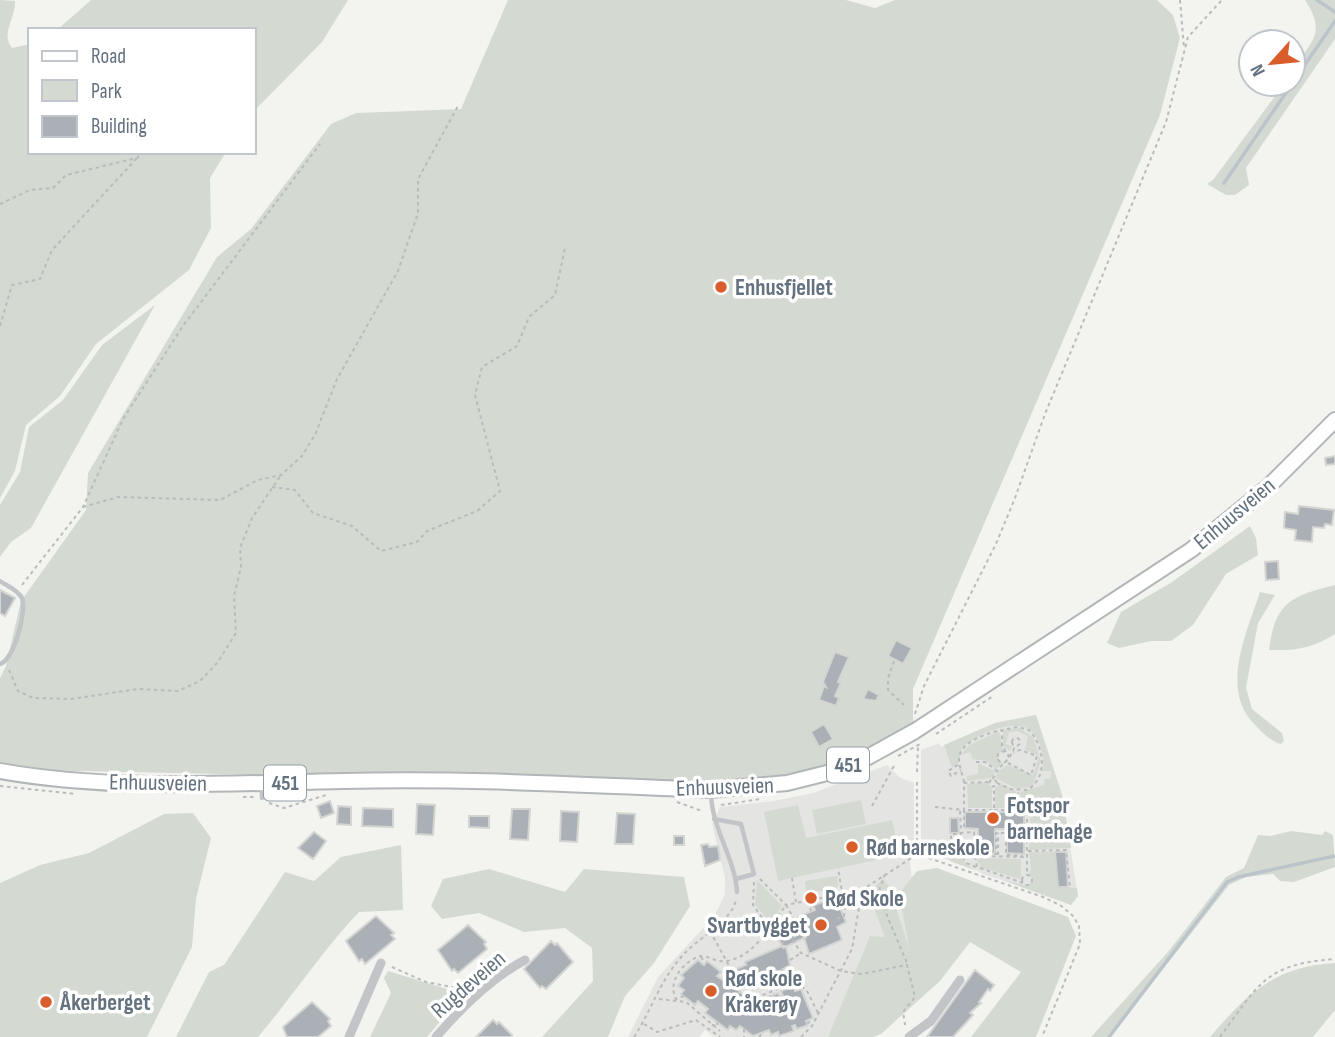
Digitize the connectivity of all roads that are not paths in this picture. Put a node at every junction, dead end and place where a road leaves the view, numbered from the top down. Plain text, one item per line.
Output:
1 (1335, 420) edge
2 (0, 581) edge
3 (3, 663) edge
4 (0, 771) edge
5 (710, 790) junction
6 (714, 819) junction
7 (736, 879) junction
8 (737, 892) road end
9 (525, 960) dead end
10 (381, 963) road end
11 (960, 980) dead end
12 (910, 1036) edge
13 (349, 1037) edge
14 (436, 1037) edge

1 - 5 main road, Enhuusveien / 451
2 - 3 lane
4 - 5 main road, Enhuusveien / 451
5 - 6 lane
6 - 7 lane
6 - 7 lane
7 - 8 lane
9 - 14 street, Rugdeveien
10 - 13 street
11 - 12 street

